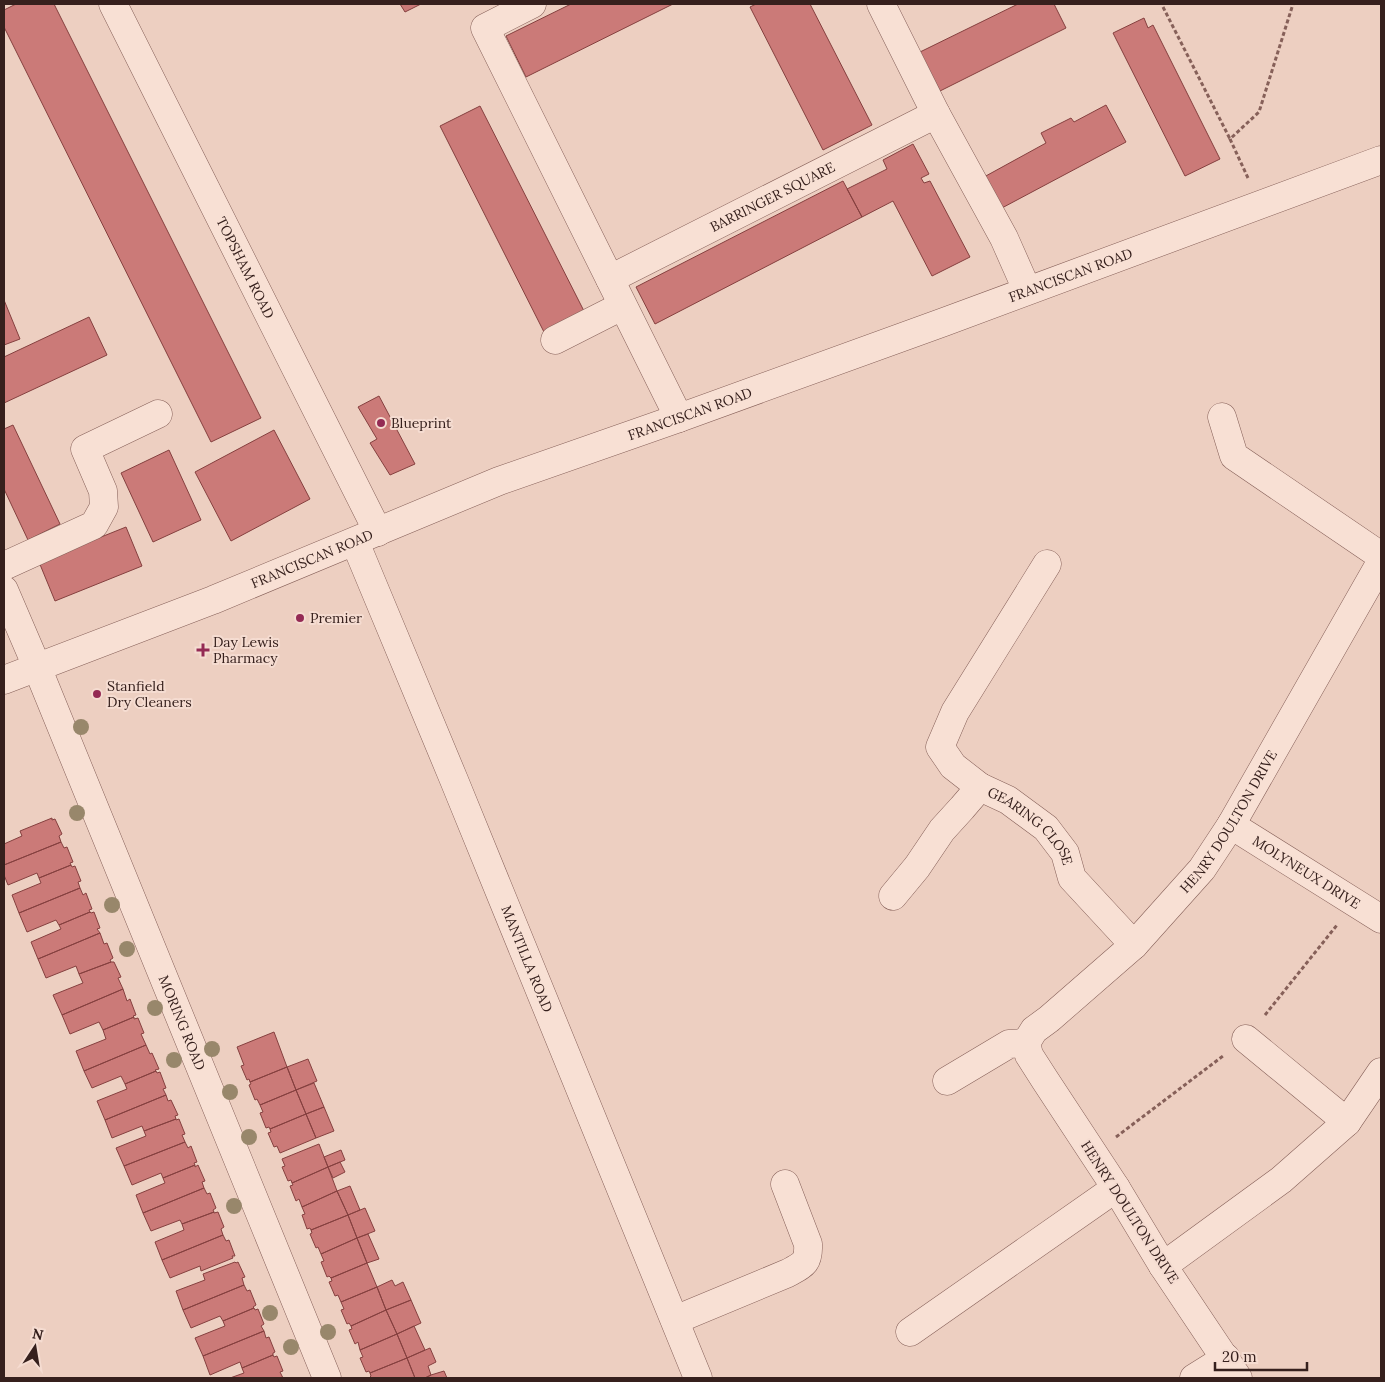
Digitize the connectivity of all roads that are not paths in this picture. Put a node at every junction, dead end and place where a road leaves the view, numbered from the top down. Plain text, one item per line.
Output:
1 (113, 4) edge
2 (532, 4) edge
3 (881, 4) edge
4 (936, 114) junction
5 (1381, 160) edge
6 (610, 279) junction
7 (1027, 290) junction
8 (622, 306) junction
9 (554, 340) dead end
10 (158, 414) dead end
11 (1222, 417) dead end
12 (680, 418) junction
13 (367, 537) junction
14 (1381, 556) edge
15 (1381, 562) edge
16 (1047, 564) dead end
17 (4, 566) edge
18 (4, 590) edge
19 (37, 667) junction
20 (4, 680) edge
21 (980, 787) junction
22 (1231, 824) junction
23 (893, 896) dead end
24 (1381, 919) edge
25 (1134, 945) junction
26 (1246, 1039) dead end
27 (1026, 1043) junction
28 (1381, 1072) edge
29 (947, 1081) dead end
30 (1347, 1122) junction
31 (785, 1184) dead end
32 (1116, 1188) junction
33 (1163, 1266) junction
34 (675, 1320) junction
35 (910, 1332) dead end
36 (1232, 1368) edge
37 (327, 1378) edge
38 (698, 1378) edge
39 (1194, 1378) edge

1 - 13 street, TOPSHAM ROAD
2 - 6 street
3 - 4 street
4 - 6 street, BARRINGER SQUARE
4 - 7 street
5 - 7 street, FRANCISCAN ROAD
6 - 8 street
7 - 12 street, FRANCISCAN ROAD
8 - 9 street
8 - 12 street
10 - 17 street
11 - 14 street
12 - 13 street, FRANCISCAN ROAD
13 - 19 street, FRANCISCAN ROAD
13 - 34 street, MANTILLA ROAD
15 - 22 street, HENRY DOULTON DRIVE
16 - 21 street, GEARING CLOSE
18 - 19 street, MORING ROAD
19 - 20 street, FRANCISCAN ROAD
19 - 37 street, MORING ROAD
21 - 23 street
21 - 25 street, GEARING CLOSE
22 - 24 street, MOLYNEUX DRIVE
22 - 25 street, HENRY DOULTON DRIVE
25 - 27 street, HENRY DOULTON DRIVE
26 - 30 street
27 - 29 street
27 - 32 street, HENRY DOULTON DRIVE
28 - 30 street
30 - 33 street
31 - 34 street
32 - 33 street, HENRY DOULTON DRIVE
32 - 35 street
33 - 36 street, HENRY DOULTON DRIVE
34 - 38 street, MANTILLA ROAD
36 - 39 street

